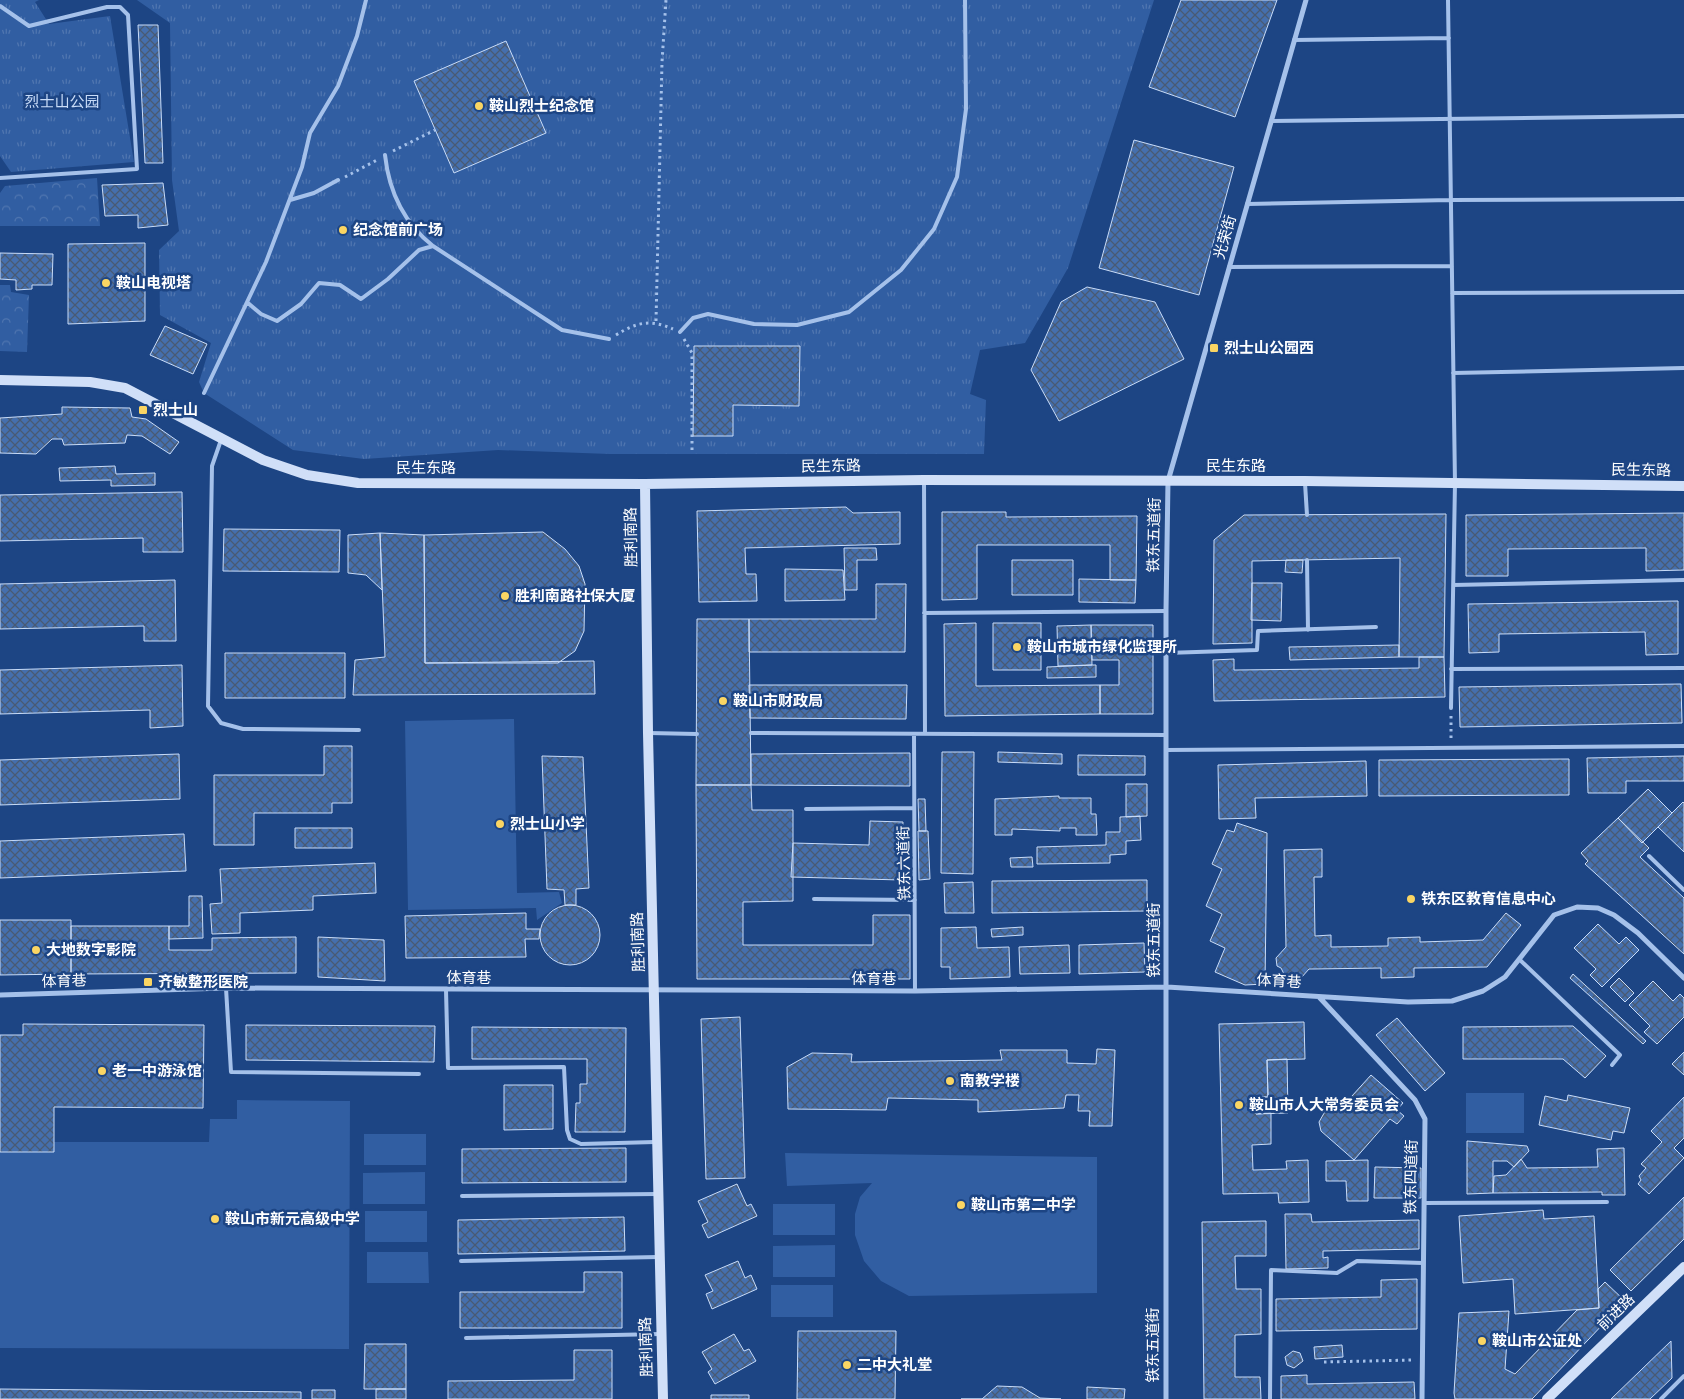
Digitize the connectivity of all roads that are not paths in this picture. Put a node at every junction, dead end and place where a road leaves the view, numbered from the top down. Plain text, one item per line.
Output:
1 (366, 0) edge
2 (965, 0) edge
3 (1306, 0) edge
4 (1448, 0) edge
5 (0, 6) edge
6 (1448, 38) junction
7 (1294, 40) junction
8 (1684, 116) edge
9 (1271, 121) junction
10 (1450, 121) junction
11 (385, 155) road end
12 (0, 178) edge
13 (338, 180) road end
14 (290, 200) junction
15 (1451, 200) junction
16 (1684, 200) edge
17 (1247, 204) junction
18 (433, 246) junction
19 (1452, 266) junction
20 (1229, 267) junction
21 (1684, 292) edge
22 (1452, 293) junction
23 (248, 303) junction
24 (680, 332) road end
25 (609, 339) road end
26 (1684, 368) edge
27 (1453, 373) junction
28 (0, 380) edge
29 (204, 393) dead end
30 (222, 438) junction
31 (924, 480) junction
32 (1168, 481) junction
33 (1305, 481) junction
34 (1455, 483) junction
35 (645, 484) junction
36 (1684, 486) edge
37 (1307, 515) dead end
38 (1307, 560) dead end
39 (1684, 580) edge
40 (1453, 585) junction
41 (1166, 611) junction
42 (924, 613) junction
43 (1376, 627) dead end
44 (1308, 630) junction
45 (1166, 652) junction
46 (1684, 668) edge
47 (1451, 670) junction
48 (1450, 708) road end
49 (359, 730) dead end
50 (751, 733) dead end
51 (648, 734) junction
52 (697, 734) dead end
53 (914, 734) junction
54 (924, 734) junction
55 (1166, 735) junction
56 (1684, 746) edge
57 (1166, 750) junction
58 (914, 808) junction
59 (806, 810) dead end
60 (1649, 856) dead end
61 (1684, 890) edge
62 (814, 899) dead end
63 (915, 900) junction
64 (1520, 960) junction
65 (1684, 978) edge
66 (1167, 987) junction
67 (226, 988) junction
68 (446, 990) junction
69 (655, 990) junction
70 (916, 991) junction
71 (0, 995) edge
72 (1318, 996) junction
73 (1612, 1065) dead end
74 (419, 1074) dead end
75 (658, 1142) junction
76 (658, 1194) junction
77 (462, 1196) dead end
78 (1608, 1202) dead end
79 (1424, 1203) junction
80 (660, 1257) junction
81 (461, 1261) dead end
82 (1423, 1263) junction
83 (1684, 1267) edge
84 (660, 1334) junction
85 (466, 1338) dead end
86 (1684, 1376) edge
87 (663, 1399) edge
88 (1166, 1399) edge
89 (1270, 1399) edge
90 (1422, 1399) edge
91 (1548, 1399) edge
92 (1661, 1399) edge

1 - 14 lane
2 - 24 lane
3 - 7 street, 光荣街
4 - 6 lane
5 - 12 lane
6 - 7 lane
6 - 10 lane
7 - 9 street, 光荣街
8 - 10 lane
9 - 10 lane
9 - 17 street, 光荣街
10 - 15 lane
11 - 18 lane
13 - 14 lane
14 - 23 lane
15 - 16 lane
15 - 17 lane
15 - 19 lane
17 - 20 street, 光荣街
18 - 23 lane
18 - 25 lane
19 - 20 lane
19 - 22 lane
20 - 32 street, 光荣街
21 - 22 lane
22 - 27 lane
23 - 29 lane
26 - 27 lane
27 - 34 lane
28 - 30 main road, 民生东路
30 - 35 main road, 民生东路
30 - 49 lane
31 - 32 main road, 民生东路
31 - 35 main road, 民生东路
31 - 42 lane
32 - 33 main road, 民生东路
32 - 41 street, 铁东五道街
33 - 34 main road, 民生东路
33 - 37 lane
34 - 36 main road, 民生东路
34 - 40 lane
35 - 51 main road, 胜利南路
38 - 44 lane
39 - 40 lane
40 - 47 lane
41 - 42 lane
41 - 45 street, 铁东五道街
42 - 54 lane
43 - 44 lane
44 - 45 lane
45 - 55 street, 铁东五道街
46 - 47 lane
47 - 48 lane
50 - 53 lane
51 - 52 lane
51 - 69 main road, 胜利南路
53 - 54 lane
53 - 58 lane, 铁东六道街
54 - 55 lane
55 - 57 street, 铁东五道街
56 - 57 lane
57 - 66 street, 铁东五道街
58 - 59 lane
58 - 63 lane, 铁东六道街
60 - 61 lane
62 - 63 lane
63 - 70 lane, 铁东六道街
64 - 65 street, 体育巷
64 - 72 street, 体育巷
64 - 73 lane
66 - 70 street, 体育巷
66 - 72 street, 体育巷
66 - 88 street, 铁东五道街
67 - 68 street, 体育巷
67 - 71 street, 体育巷
67 - 74 lane
68 - 69 street, 体育巷
68 - 75 lane
69 - 70 street, 体育巷
69 - 75 main road, 胜利南路
72 - 79 street, 铁东四道街
75 - 76 main road, 胜利南路
76 - 77 lane
76 - 80 main road, 胜利南路
78 - 79 lane
79 - 82 street, 铁东四道街
80 - 81 lane
80 - 84 main road, 胜利南路
82 - 89 lane
82 - 90 street, 铁东四道街
83 - 91 main road, 前进路
84 - 85 lane
84 - 87 main road, 胜利南路
86 - 92 lane

